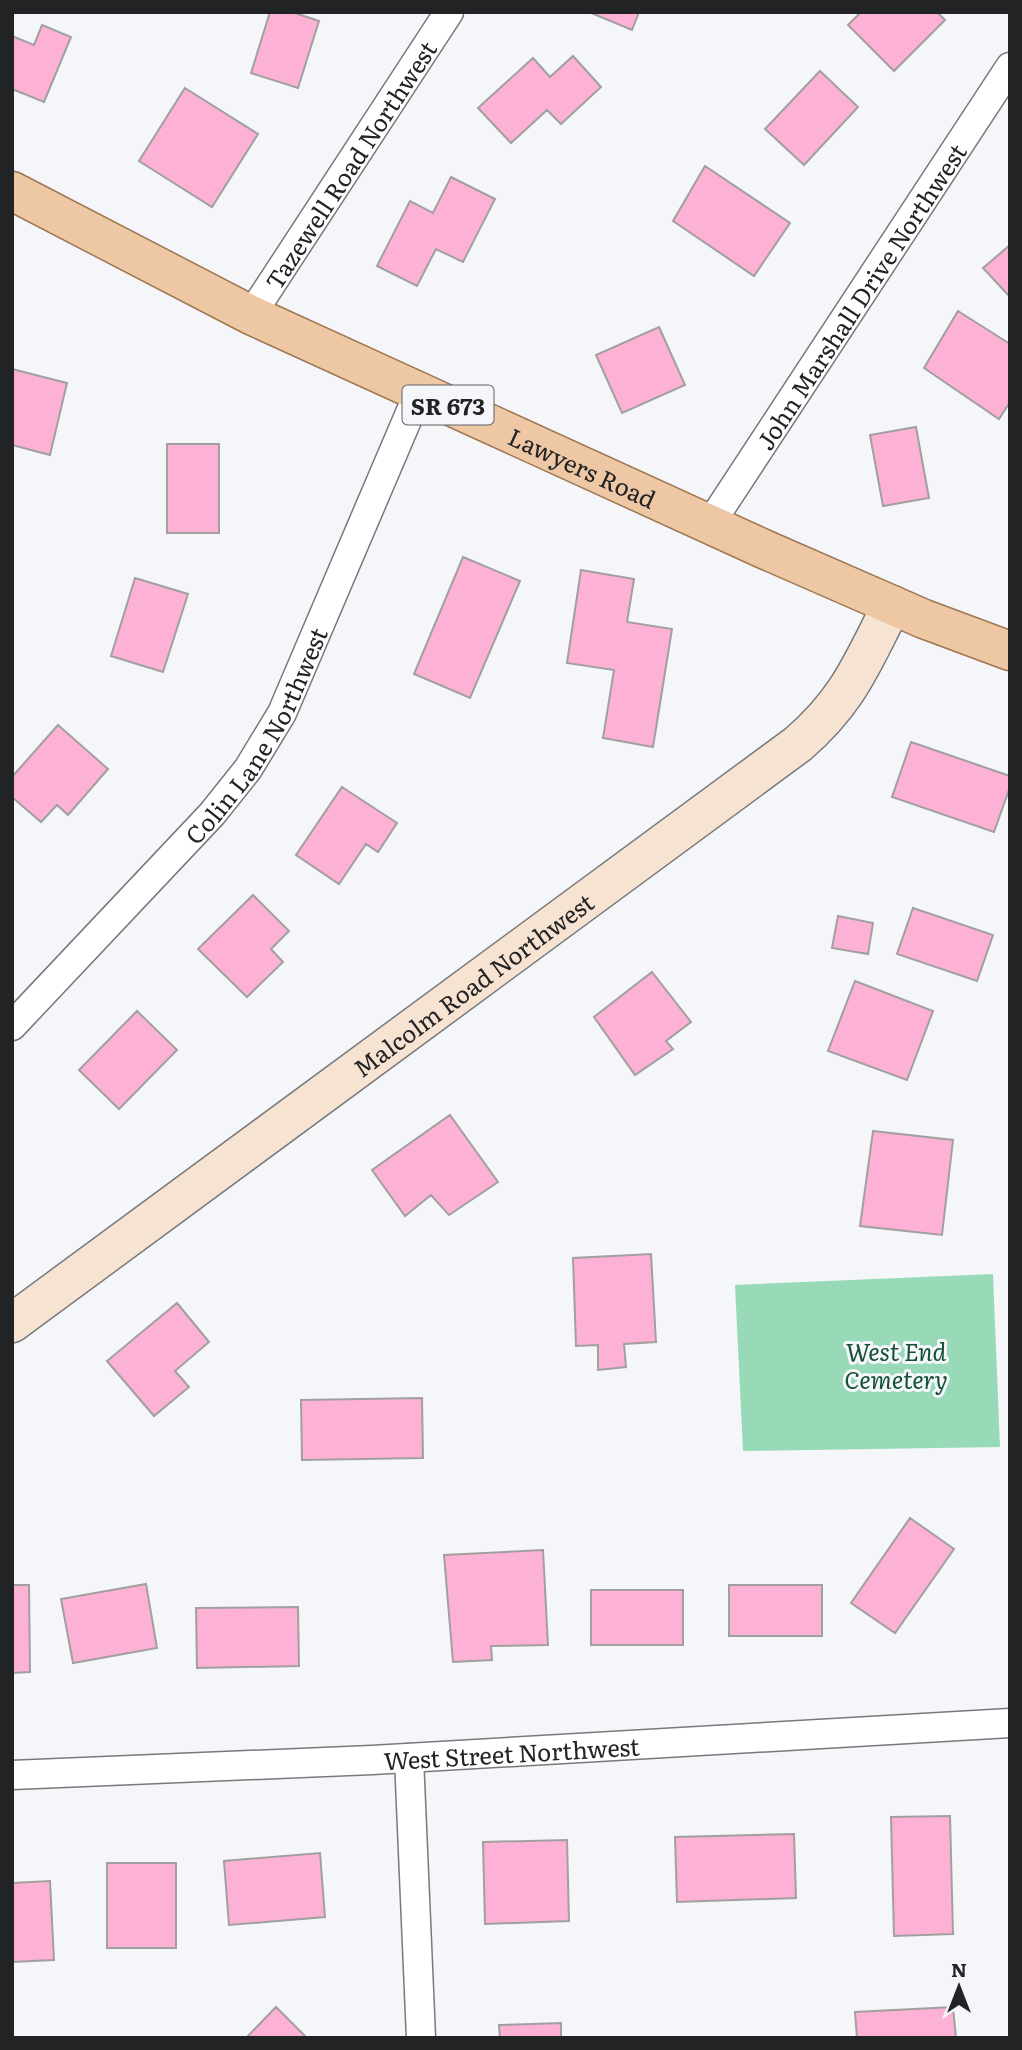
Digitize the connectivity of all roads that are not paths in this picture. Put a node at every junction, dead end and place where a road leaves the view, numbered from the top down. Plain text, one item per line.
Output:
1 (449, 12) edge
2 (1010, 67) edge
3 (12, 191) edge
4 (251, 315) junction
5 (419, 392) junction
6 (710, 524) junction
7 (892, 605) junction
8 (1010, 651) edge
9 (12, 1026) edge
10 (12, 1324) edge
11 (1010, 1723) edge
12 (409, 1758) junction
13 (12, 1775) edge
14 (421, 2038) edge

1 - 4 street, Tazewell Road Northwest
2 - 6 street, John Marshall Drive Northwest
3 - 4 main road, Lawyers Road / SR 673
4 - 5 main road, Lawyers Road / SR 673
5 - 6 main road, Lawyers Road / SR 673
5 - 9 street, Colin Lane Northwest
6 - 7 main road, Lawyers Road / SR 673
7 - 8 main road, Lawyers Road / SR 673
7 - 10 main road, Malcolm Road Northwest
11 - 12 street, West Street Northwest
12 - 13 street, West Street Northwest
12 - 14 street

